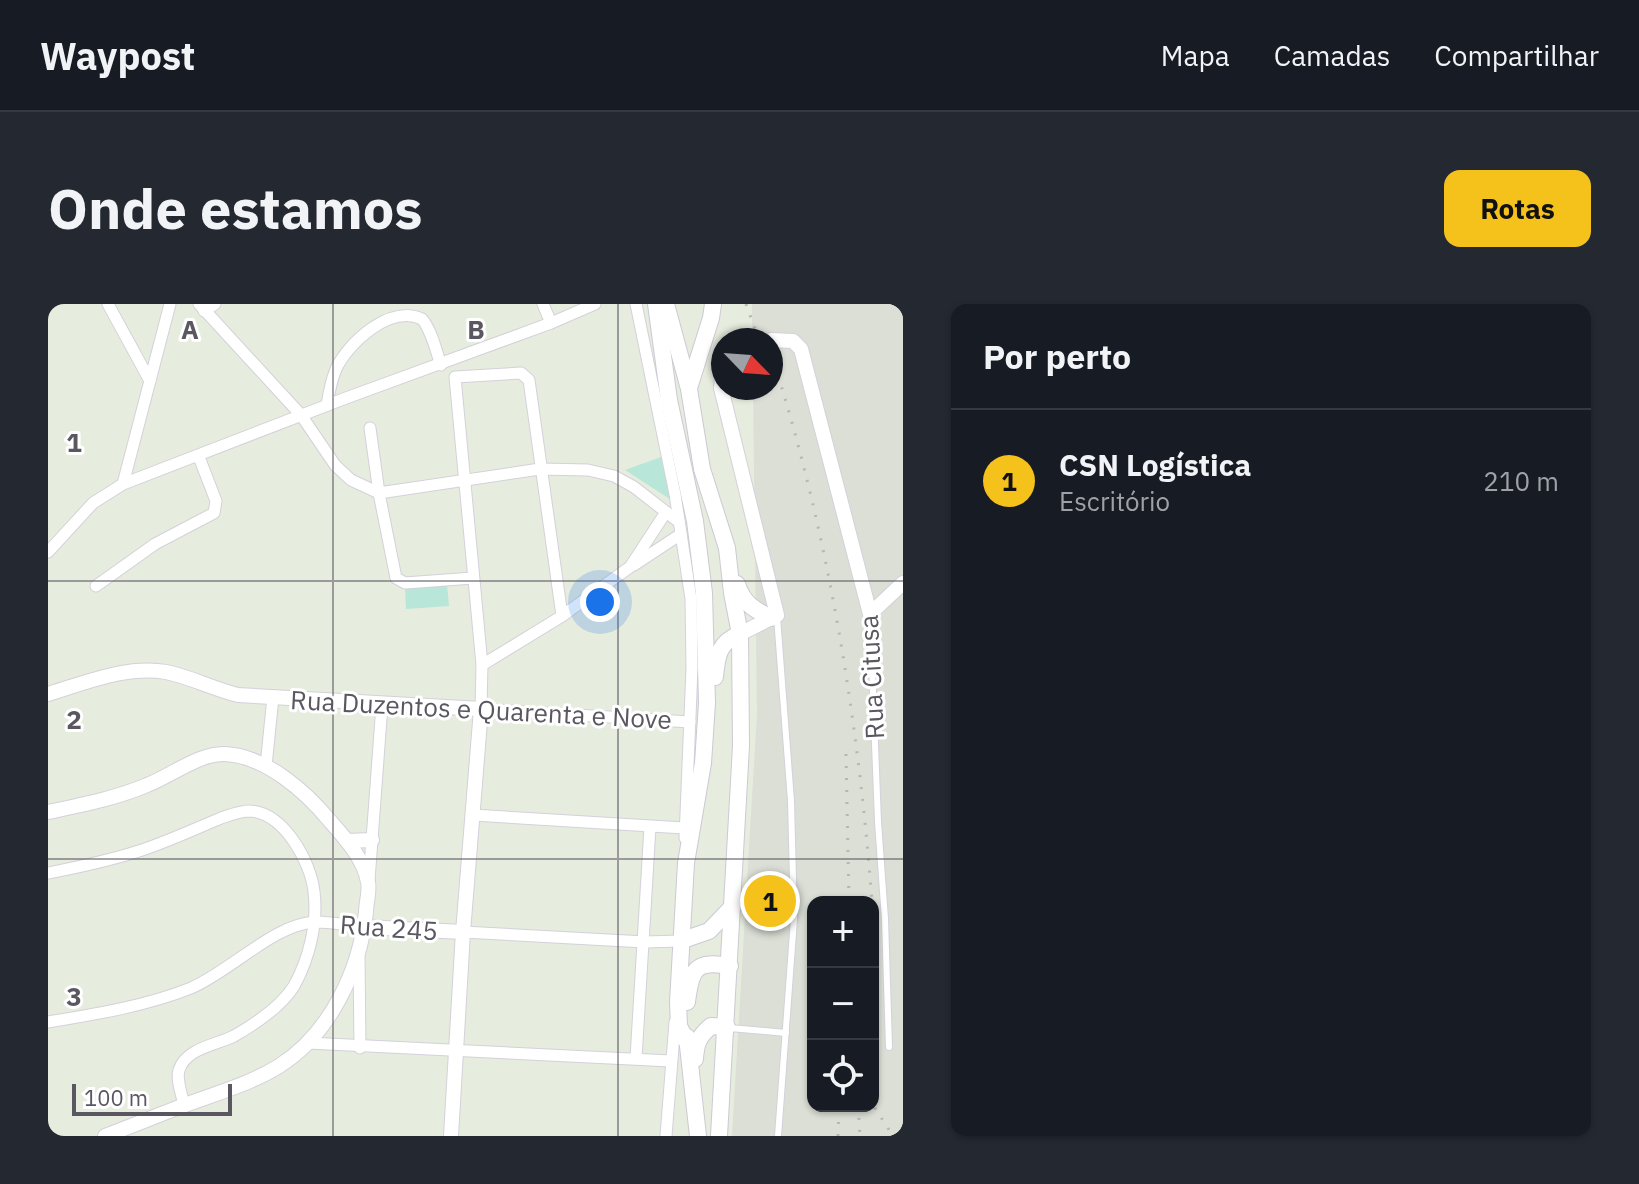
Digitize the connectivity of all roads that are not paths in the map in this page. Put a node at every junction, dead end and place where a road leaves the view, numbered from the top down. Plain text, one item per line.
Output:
1 (108, 304) edge
2 (170, 304) edge
3 (215, 304) edge
4 (543, 304) edge
5 (595, 304) edge
6 (636, 304) edge
7 (656, 304) edge
8 (666, 304) edge
9 (713, 304) edge
10 (202, 307) edge
11 (551, 323) junction
12 (783, 341) edge
13 (473, 352) junction
14 (441, 365) junction
15 (476, 375) junction
16 (150, 381) junction
17 (689, 389) junction
18 (724, 400) edge
19 (663, 403) junction
20 (327, 405) junction
21 (301, 415) junction
22 (370, 428) dead end
23 (199, 457) junction
24 (540, 469) junction
25 (702, 469) junction
26 (465, 481) junction
27 (123, 484) junction
28 (379, 493) junction
29 (666, 512) junction
30 (680, 528) junction
31 (727, 548) junction
32 (48, 552) edge
33 (630, 567) junction
34 (473, 578) junction
35 (903, 583) edge
36 (96, 586) dead end
37 (870, 614) junction
38 (562, 616) junction
39 (774, 616) junction
40 (740, 634) junction
41 (482, 665) junction
42 (48, 694) edge
43 (273, 697) junction
44 (382, 705) junction
45 (481, 709) junction
46 (690, 722) junction
47 (266, 766) junction
48 (698, 798) junction
49 (48, 812) edge
50 (473, 815) junction
51 (650, 827) junction
52 (684, 828) junction
53 (372, 840) junction
54 (347, 841) junction
55 (686, 863) junction
56 (48, 873) edge
57 (368, 883) junction
58 (733, 906) junction
59 (314, 922) junction
60 (364, 927) junction
61 (463, 932) junction
62 (680, 941) junction
63 (645, 942) junction
64 (359, 952) junction
65 (730, 966) junction
66 (678, 1002) junction
67 (48, 1022) edge
68 (727, 1027) junction
69 (786, 1033) junction
70 (308, 1043) junction
71 (688, 1044) junction
72 (889, 1047) dead end
73 (360, 1048) junction
74 (457, 1049) junction
75 (636, 1058) junction
76 (671, 1061) junction
77 (693, 1078) junction
78 (184, 1105) junction
79 (105, 1136) edge
80 (451, 1136) edge
81 (666, 1136) edge
82 (698, 1136) edge
83 (719, 1136) edge
84 (778, 1136) edge

1 - 16 street
2 - 16 street
3 - 10 street
4 - 11 street
5 - 11 street
6 - 19 street
7 - 19 main road
8 - 17 main road
9 - 17 main road
10 - 21 street
11 - 13 street
12 - 37 street, Rua Citusa
13 - 14 street
13 - 15 street
14 - 20 street
14 - 20 street
15 - 24 street
15 - 26 street
16 - 27 street
17 - 25 main road
18 - 39 street
19 - 25 main road
19 - 30 street
19 - 48 main road
20 - 21 street
21 - 23 street
21 - 28 street
22 - 28 street
23 - 27 street
23 - 36 street
24 - 26 street
24 - 29 street
24 - 38 street
25 - 31 main road
26 - 28 street
26 - 34 street
27 - 32 street
28 - 34 street
29 - 30 street
29 - 33 street
30 - 33 street
30 - 46 street
31 - 39 main road
31 - 40 main road
33 - 38 street
34 - 41 street
35 - 37 street
37 - 72 lane, Rua Citusa
38 - 41 street
39 - 40 street
39 - 69 lane
40 - 48 main road
40 - 58 main road
41 - 45 street
42 - 43 street, Rua Duzentos e Quarenta e Nove
43 - 44 street, Rua Duzentos e Quarenta e Nove
43 - 47 street
44 - 45 street, Rua Duzentos e Quarenta e Nove
44 - 53 street
45 - 46 street, Rua Duzentos e Quarenta e Nove
45 - 50 street
46 - 52 street
47 - 49 street
47 - 54 street
48 - 55 main road
50 - 51 street
50 - 61 street
51 - 52 street
51 - 63 street
52 - 55 street
53 - 54 street
53 - 57 street
54 - 57 street
55 - 62 main road
56 - 59 street
57 - 60 street
58 - 62 main road
58 - 65 main road
59 - 60 street, Rua 245
59 - 67 street
59 - 78 street
60 - 61 street, Rua 245
60 - 64 street
61 - 63 street
61 - 74 street
62 - 63 street
62 - 66 main road
63 - 75 street
64 - 70 street
64 - 73 street
65 - 68 main road
65 - 71 main road
66 - 71 main road
66 - 76 street
68 - 69 lane
68 - 77 main road
68 - 83 main road
69 - 84 lane
70 - 73 street
70 - 78 street
71 - 77 main road
73 - 74 street
74 - 75 street
74 - 80 street
75 - 76 street
76 - 81 street
77 - 82 main road
78 - 79 street

